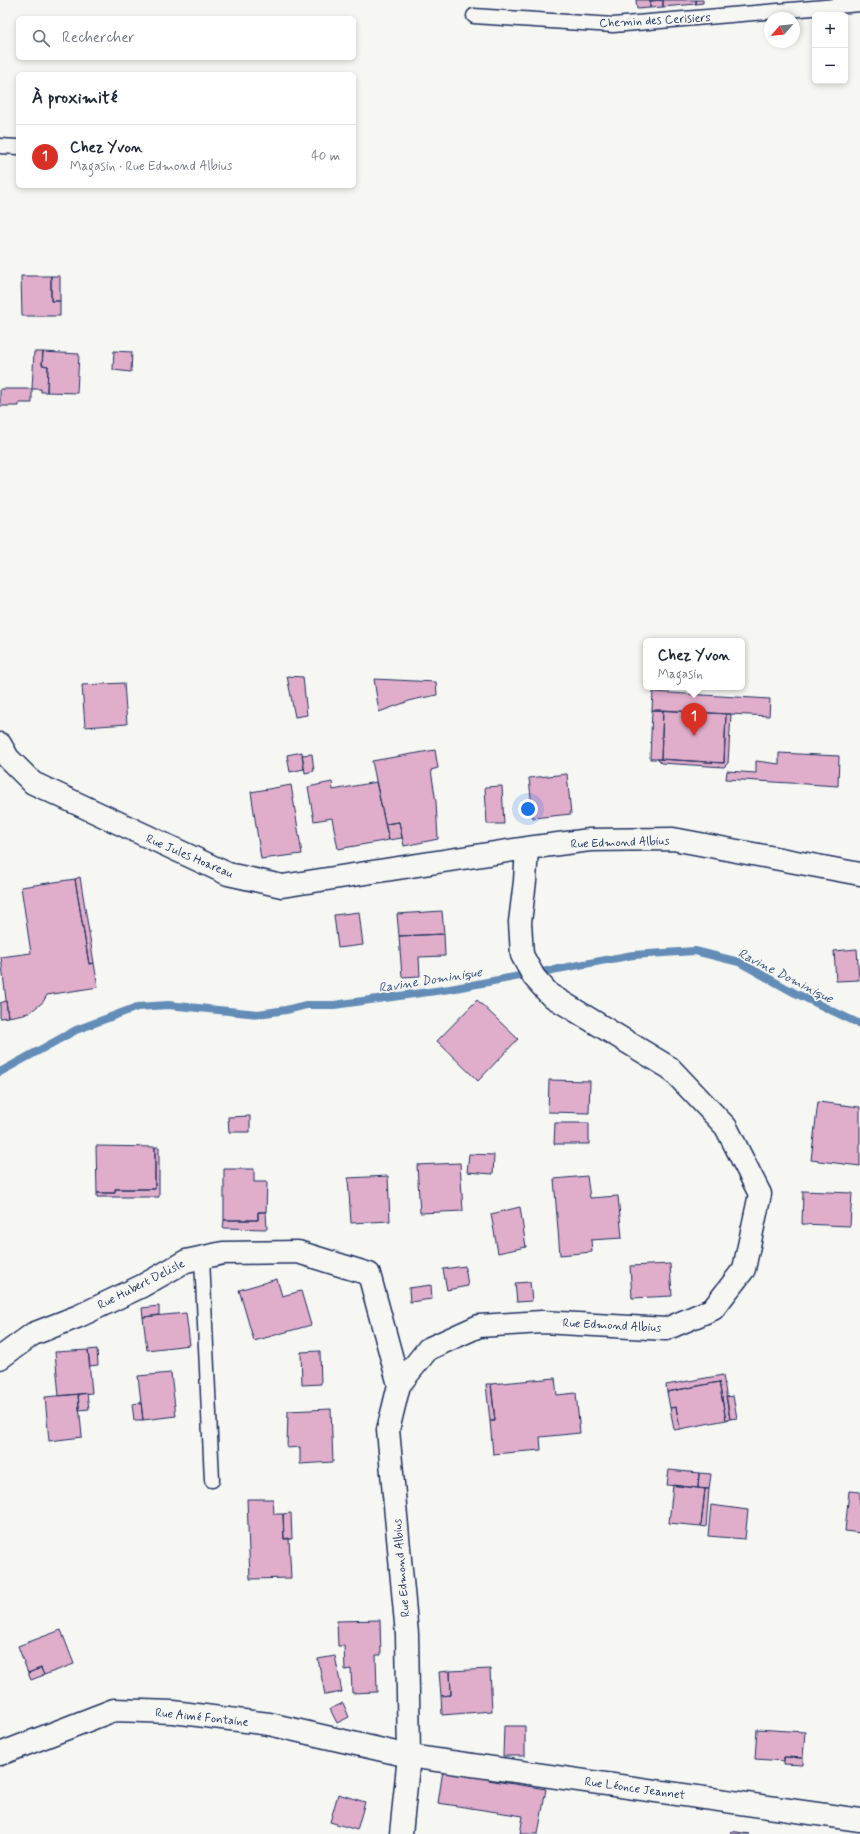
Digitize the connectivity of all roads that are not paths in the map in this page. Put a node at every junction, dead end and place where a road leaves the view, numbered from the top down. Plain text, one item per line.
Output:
1 (860, 4) edge
2 (474, 16) dead end
3 (0, 146) edge
4 (16, 147) edge
5 (0, 744) edge
6 (527, 848) junction
7 (860, 874) edge
8 (202, 1258) junction
9 (0, 1358) edge
10 (399, 1385) junction
11 (212, 1480) dead end
12 (0, 1754) edge
13 (409, 1756) junction
14 (860, 1820) edge
15 (401, 1834) edge

1 - 2 lane, Chemin des Cerisiers
3 - 4 lane
5 - 6 main road, Rue Jules Hoareau
6 - 7 main road, Rue Edmond Albius
6 - 10 main road, Rue Edmond Albius
8 - 9 main road, Rue Hubert Delisle
8 - 10 main road, Rue Hubert Delisle
8 - 11 lane
10 - 13 main road, Rue Edmond Albius
12 - 13 main road, Rue Aimé Fontaine
13 - 14 main road, Rue Léonce Jeannet
13 - 15 main road, Rue Edmond Albius

